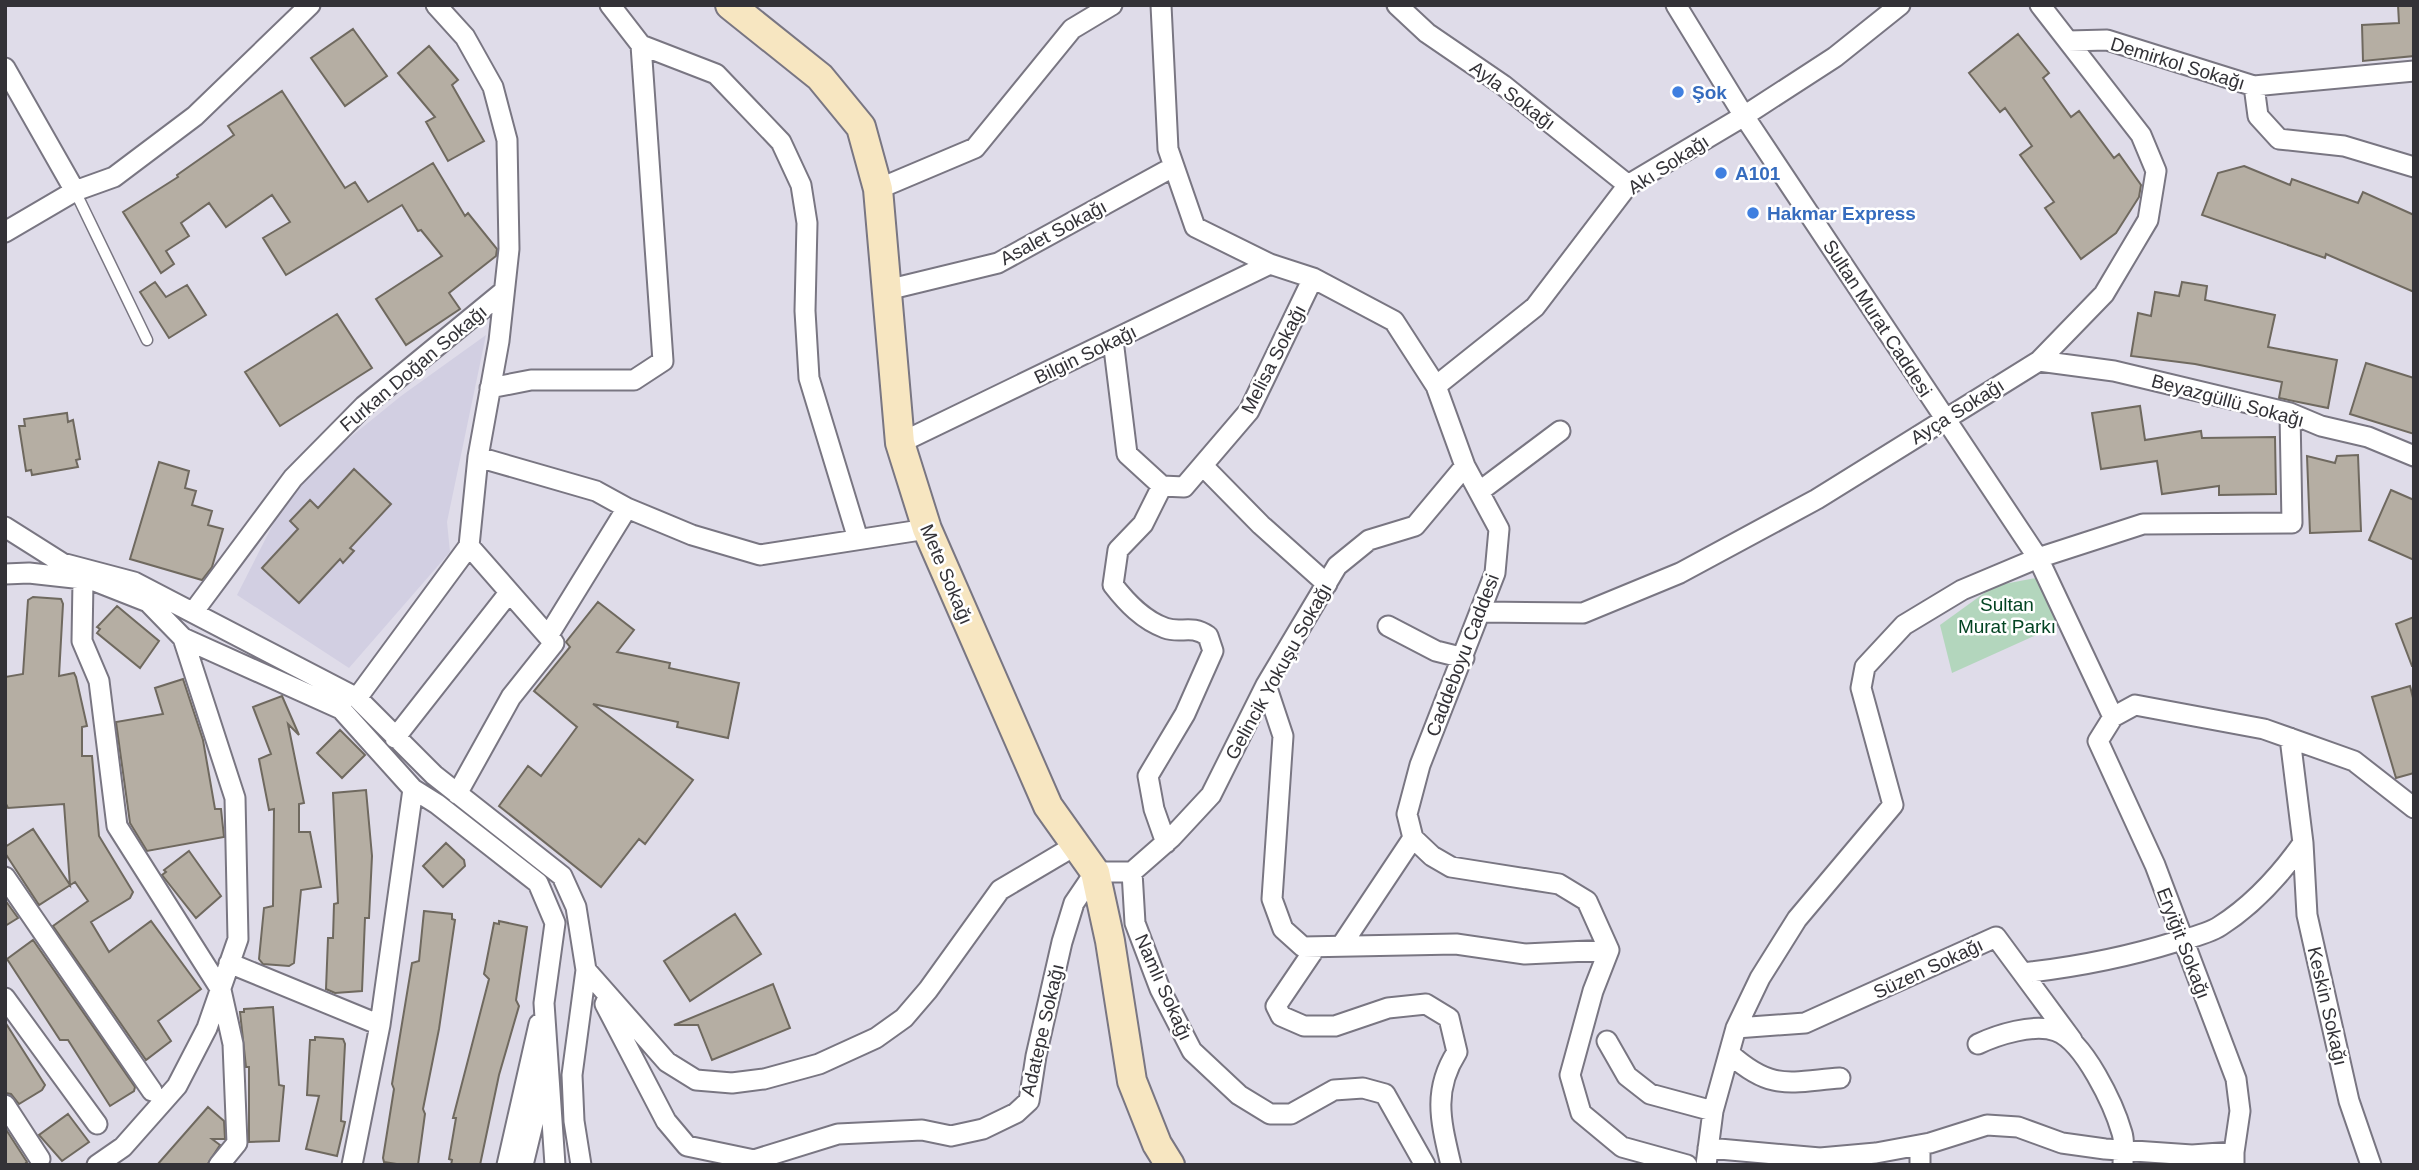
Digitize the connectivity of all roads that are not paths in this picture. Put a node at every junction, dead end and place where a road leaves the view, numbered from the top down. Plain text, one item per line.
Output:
1 (310, 5) edge
2 (436, 5) edge
3 (610, 5) edge
4 (730, 5) edge
5 (1112, 5) edge
6 (1161, 5) edge
7 (1398, 5) edge
8 (1676, 5) edge
9 (1900, 5) edge
10 (2040, 5) edge
11 (2068, 41) junction
12 (641, 45) junction
13 (5, 68) edge
14 (2414, 71) edge
15 (2254, 86) junction
16 (1744, 116) junction
17 (1173, 167) junction
18 (2414, 167) edge
19 (1628, 185) junction
20 (878, 189) junction
21 (75, 191) junction
22 (5, 232) edge
23 (1270, 264) junction
24 (1313, 278) junction
25 (887, 290) junction
26 (505, 291) junction
27 (147, 340) dead end
28 (1113, 340) junction
29 (2039, 361) junction
30 (1436, 386) junction
31 (490, 388) junction
32 (2290, 413) junction
33 (1944, 419) junction
34 (1560, 431) dead end
35 (900, 443) junction
36 (2414, 456) edge
37 (478, 457) junction
38 (1465, 466) junction
39 (1204, 467) junction
40 (1162, 486) junction
41 (1480, 491) junction
42 (627, 508) junction
43 (5, 527) edge
44 (927, 529) junction
45 (858, 539) junction
46 (469, 546) junction
47 (2038, 558) junction
48 (5, 574) edge
49 (83, 580) junction
50 (1327, 584) junction
51 (508, 594) junction
52 (194, 611) junction
53 (1481, 612) junction
54 (1388, 626) dead end
55 (183, 638) junction
56 (551, 640) junction
57 (1464, 658) junction
58 (1266, 685) junction
59 (357, 698) junction
60 (2113, 717) junction
61 (395, 738) junction
62 (2290, 738) junction
63 (413, 789) junction
64 (457, 794) junction
65 (2414, 808) edge
66 (1412, 838) junction
67 (1166, 843) junction
68 (2303, 843) junction
69 (1076, 845) junction
70 (1096, 872) junction
71 (1132, 872) junction
72 (5, 877) edge
73 (2183, 940) junction
74 (1341, 946) junction
75 (1316, 947) junction
76 (1609, 950) junction
77 (229, 964) junction
78 (586, 970) junction
79 (2023, 973) junction
80 (220, 990) junction
81 (5, 998) edge
82 (544, 1003) junction
83 (380, 1025) junction
84 (1736, 1028) junction
85 (1607, 1041) dead end
86 (2072, 1041) junction
87 (1978, 1044) dead end
88 (1731, 1055) junction
89 (1840, 1077) dead end
90 (152, 1091) dead end
91 (5, 1105) edge
92 (1713, 1111) junction
93 (97, 1124) dead end
94 (1920, 1145) junction
95 (1707, 1156) edge
96 (2123, 1156) edge
97 (40, 1158) dead end
98 (2234, 1158) edge
99 (96, 1165) edge
100 (219, 1165) edge
101 (352, 1165) edge
102 (507, 1165) edge
103 (523, 1165) edge
104 (555, 1165) edge
105 (581, 1165) edge
106 (1170, 1165) edge
107 (1425, 1165) edge
108 (1451, 1165) edge
109 (1687, 1165) edge
110 (1920, 1165) edge
111 (2371, 1165) edge

1 - 21 street
2 - 26 street
3 - 12 street
4 - 20 main road, Mete Sokağı
5 - 20 street
6 - 17 street, Caddeboyu Caddesi
7 - 19 street, Ayla Sokağı
8 - 16 street, Sultan Murat Caddesi
9 - 16 street, Akı Sokağı
10 - 11 street, Ayça Sokağı
11 - 15 street, Demirkol Sokağı
11 - 29 street, Ayça Sokağı
12 - 31 street
12 - 45 street
13 - 21 street
14 - 15 street, Demirkol Sokağı
15 - 18 street
16 - 19 street, Akı Sokağı
16 - 33 street, Sultan Murat Caddesi
17 - 23 street, Caddeboyu Caddesi
17 - 25 street, Asalet Sokağı
19 - 30 street, Akı Sokağı
20 - 25 main road, Mete Sokağı
21 - 22 street
21 - 27 lane
23 - 24 street, Caddeboyu Caddesi
23 - 28 street, Bilgin Sokağı
24 - 30 street, Caddeboyu Caddesi
24 - 39 street, Melisa Sokağı
25 - 35 main road, Mete Sokağı
26 - 31 street
26 - 52 street, Furkan Doğan Sokağı
28 - 35 street, Bilgin Sokağı
28 - 40 street
29 - 32 street, Beyazgüllü Sokağı
29 - 33 street, Ayça Sokağı
30 - 38 street, Caddeboyu Caddesi
31 - 37 street
32 - 36 street, Beyazgüllü Sokağı
32 - 47 street
33 - 47 street, Sultan Murat Caddesi
33 - 53 street, Ayça Sokağı
34 - 41 street
35 - 44 main road, Mete Sokağı
37 - 42 street
37 - 46 street
38 - 41 street, Caddeboyu Caddesi
38 - 50 street, Gelincik Yokuşu Sokağı
39 - 40 street, Melisa Sokağı
39 - 50 street
40 - 67 street
41 - 53 street, Caddeboyu Caddesi
42 - 45 street
42 - 56 street
43 - 52 street
44 - 45 street
44 - 69 main road, Mete Sokağı
46 - 51 street
46 - 59 street
47 - 60 street
47 - 84 street
48 - 49 street
49 - 55 street
49 - 80 street
50 - 58 street, Gelincik Yokuşu Sokağı
51 - 56 street
51 - 61 street
52 - 59 street
53 - 57 street, Caddeboyu Caddesi
54 - 57 street
55 - 63 street
55 - 77 street
56 - 64 street
57 - 66 street, Caddeboyu Caddesi
58 - 67 street, Gelincik Yokuşu Sokağı
58 - 75 street
59 - 61 street
60 - 62 street
60 - 73 street, Eryiğit Sokağı
61 - 64 street
62 - 65 street
62 - 68 street, Keskin Sokağı
63 - 82 street
63 - 83 street
64 - 78 street
66 - 74 street
66 - 76 street
67 - 71 street, Gelincik Yokuşu Sokağı
68 - 73 street
68 - 111 street, Keskin Sokağı
69 - 70 main road, Mete Sokağı
69 - 78 street
70 - 71 street
70 - 78 street, Adatepe Sokağı
70 - 106 main road, Mete Sokağı
71 - 107 street, Namlı Sokağı
72 - 90 street
73 - 79 street
73 - 98 street, Eryiğit Sokağı
74 - 75 street
74 - 76 street
75 - 108 street
76 - 109 street
77 - 80 street
77 - 83 street
78 - 105 street
79 - 84 street, Süzen Sokağı
79 - 86 street, Süzen Sokağı
80 - 99 street
80 - 100 street
81 - 93 street
82 - 102 street
82 - 103 street
82 - 104 street
83 - 101 street
84 - 88 street
85 - 92 street
86 - 87 street
86 - 96 street, Süzen Sokağı
88 - 89 street
88 - 92 street
91 - 97 street
92 - 95 street
94 - 95 street
94 - 96 street
94 - 110 street
96 - 98 street

